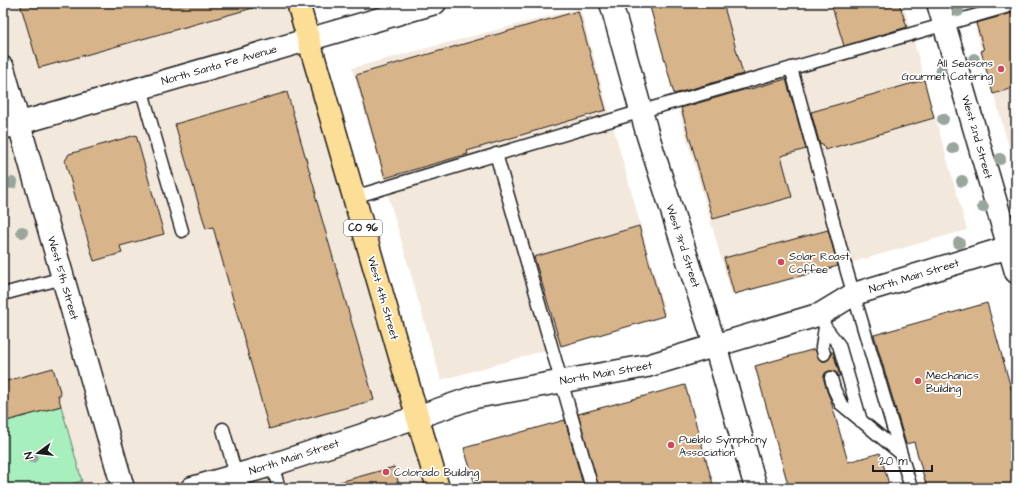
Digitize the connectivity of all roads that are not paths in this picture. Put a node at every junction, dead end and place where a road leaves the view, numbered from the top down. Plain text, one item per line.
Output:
1 (298, 3) edge
2 (436, 3) edge
3 (611, 3) edge
4 (938, 3) edge
5 (1016, 4) edge
6 (944, 24) junction
7 (308, 39) junction
8 (3, 68) edge
9 (791, 68) junction
10 (142, 88) junction
11 (642, 111) junction
12 (11, 126) edge
13 (496, 154) junction
14 (354, 197) junction
15 (182, 231) dead end
16 (1012, 246) edge
17 (1016, 272) edge
18 (63, 278) junction
19 (3, 294) edge
20 (854, 294) junction
21 (823, 320) junction
22 (715, 346) junction
23 (824, 354) dead end
24 (831, 378) dead end
25 (562, 381) junction
26 (417, 417) junction
27 (861, 421) junction
28 (223, 429) dead end
29 (900, 452) junction
30 (272, 465) junction
31 (236, 475) junction
32 (123, 488) edge
33 (192, 488) edge
34 (279, 488) edge
35 (438, 488) edge
36 (592, 488) edge
37 (756, 488) edge
38 (910, 488) edge

1 - 7 main road, CO 96
2 - 7 street, North Santa Fe Avenue
3 - 11 street, West 3rd Street
4 - 6 street, West 2nd Street
5 - 6 lane
6 - 9 lane
6 - 16 street, West 2nd Street
7 - 10 street, North Santa Fe Avenue
7 - 14 main road, West 4th Street / CO 96
8 - 12 street, West 5th Street
9 - 11 lane
9 - 20 lane
10 - 12 street, North Santa Fe Avenue
10 - 15 lane
11 - 13 lane
11 - 22 street, West 3rd Street
12 - 18 street, West 5th Street
13 - 14 lane
13 - 25 lane
14 - 26 main road, West 4th Street / CO 96
16 - 17 street, West 2nd Street
16 - 20 street, North Main Street
18 - 19 lane
18 - 32 street, West 5th Street
20 - 21 street, North Main Street
20 - 29 lane
21 - 22 street, North Main Street
21 - 23 lane
21 - 27 lane
22 - 25 street, North Main Street
22 - 37 street, West 3rd Street
24 - 27 lane
25 - 26 street, North Main Street
25 - 36 lane
26 - 30 street, North Main Street
26 - 35 main road, West 4th Street / CO 96
27 - 29 lane
28 - 31 lane
29 - 38 lane
30 - 31 street, North Main Street
30 - 34 lane
31 - 33 street, North Main Street

